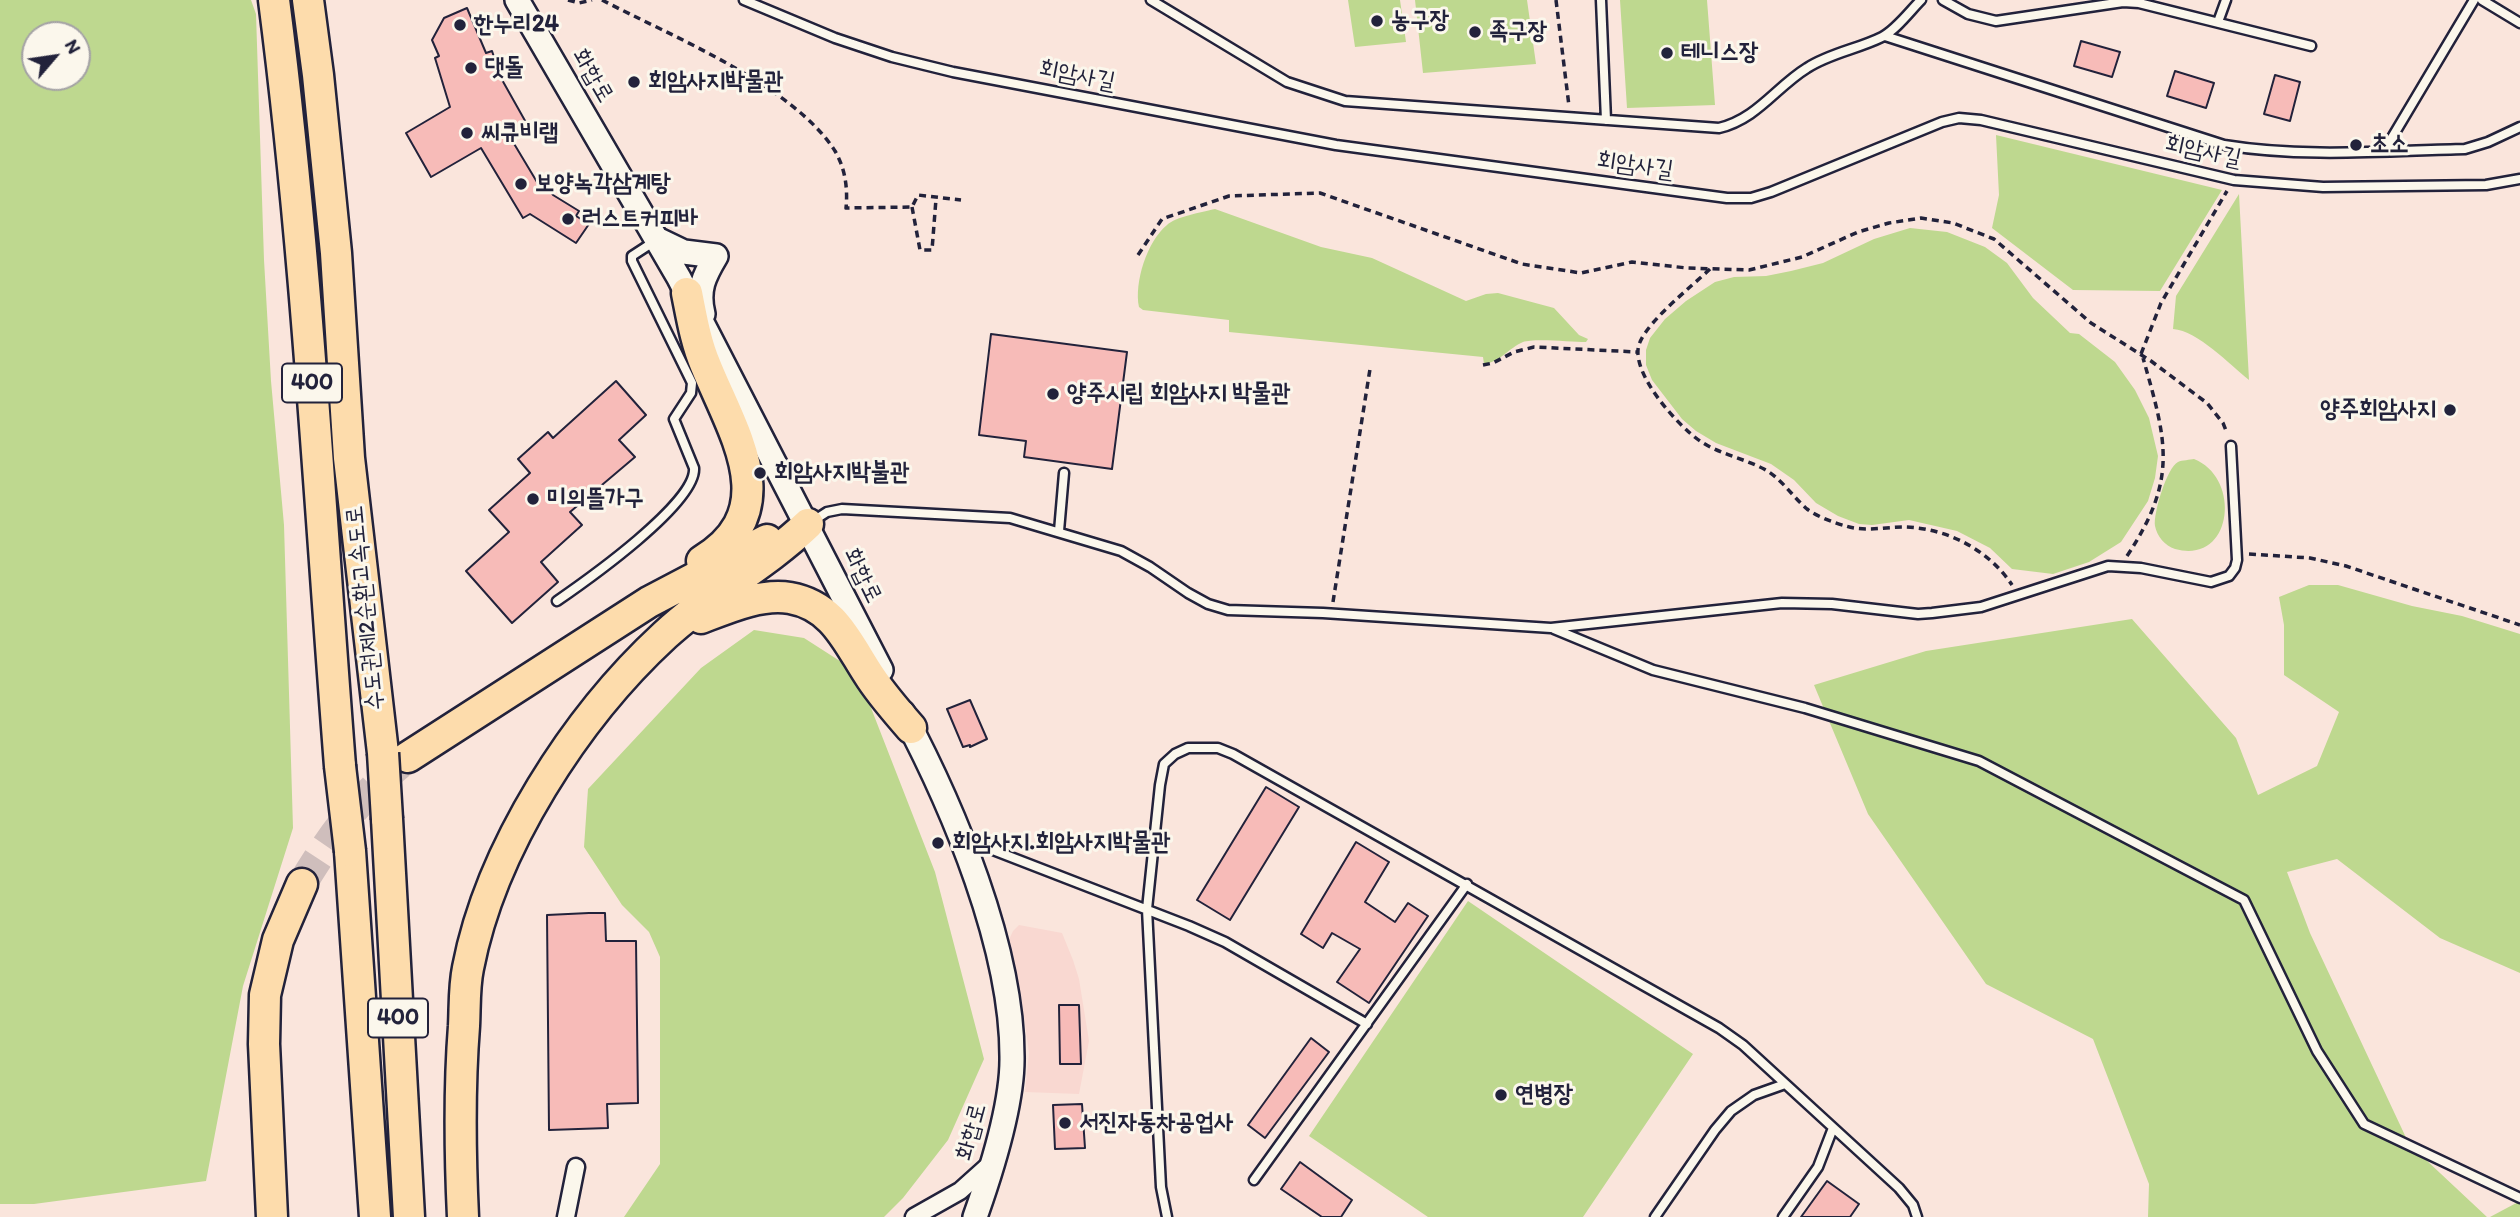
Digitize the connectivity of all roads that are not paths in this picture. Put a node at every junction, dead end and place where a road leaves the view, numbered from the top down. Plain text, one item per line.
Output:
1 (274, 0) edge
2 (308, 0) edge
3 (517, 0) edge
4 (744, 0) edge
5 (1151, 0) edge
6 (1601, 0) edge
7 (1906, 0) edge
8 (1921, 0) edge
9 (1943, 0) edge
10 (2226, 0) edge
11 (2474, 0) edge
12 (2482, 0) edge
13 (2133, 1) edge
14 (1914, 8) junction
15 (2218, 22) junction
16 (2520, 23) edge
17 (1885, 36) junction
18 (2311, 46) dead end
19 (1606, 120) junction
20 (2520, 127) edge
21 (2384, 151) junction
22 (2520, 179) edge
23 (657, 239) junction
24 (687, 293) junction
25 (707, 330) junction
26 (2231, 446) road end
27 (1064, 473) dead end
28 (808, 524) junction
29 (1059, 531) junction
30 (557, 601) dead end
31 (649, 602) junction
32 (1551, 628) junction
33 (668, 632) junction
34 (911, 728) junction
35 (395, 755) junction
36 (961, 838) junction
37 (302, 884) tunnel mouth
38 (1467, 884) junction
39 (1147, 909) junction
40 (1367, 1024) junction
41 (1785, 1084) junction
42 (1833, 1128) junction
43 (992, 1163) junction
44 (576, 1167) dead end
45 (1254, 1180) dead end
46 (961, 1191) junction
47 (2520, 1198) edge
48 (975, 1215) edge
49 (272, 1217) edge
50 (375, 1217) edge
51 (409, 1217) edge
52 (463, 1217) edge
53 (566, 1217) edge
54 (914, 1217) edge
55 (1167, 1217) edge
56 (1655, 1217) edge
57 (1783, 1217) edge
58 (1917, 1217) edge

1 - 50 highway, 수도권제2순환고속도로 / 400, bridge
2 - 35 highway, 수도권제2순환고속도로 / 400
3 - 23 main road, 화합로
4 - 22 lane, 회암사길
5 - 19 lane
6 - 19 lane
7 - 14 lane
8 - 14 lane
9 - 13 lane
10 - 15 lane
11 - 21 lane
12 - 16 lane
13 - 15 lane
14 - 17 lane
15 - 18 lane
17 - 19 lane
17 - 21 lane
20 - 21 lane
23 - 24 main road, 화합로
23 - 25 main road
23 - 30 lane
24 - 25 main road, 화합로
24 - 31 highway
25 - 28 main road, 화합로
26 - 32 lane
27 - 29 lane
28 - 29 lane
28 - 31 highway
28 - 33 highway
28 - 34 main road, 화합로
29 - 32 lane
31 - 35 highway
32 - 47 lane
33 - 34 highway
33 - 52 highway
34 - 36 main road, 화합로
35 - 51 highway, 수도권제2순환고속도로 / 400, bridge
36 - 39 lane
36 - 43 main road, 화합로
37 - 49 highway
38 - 39 lane
38 - 40 lane
38 - 41 lane
39 - 40 lane
39 - 55 lane
40 - 45 lane
41 - 42 lane
41 - 56 lane
42 - 57 lane
42 - 58 lane
43 - 46 street
43 - 48 main road, 화합로
44 - 53 street
46 - 48 street
46 - 54 street

